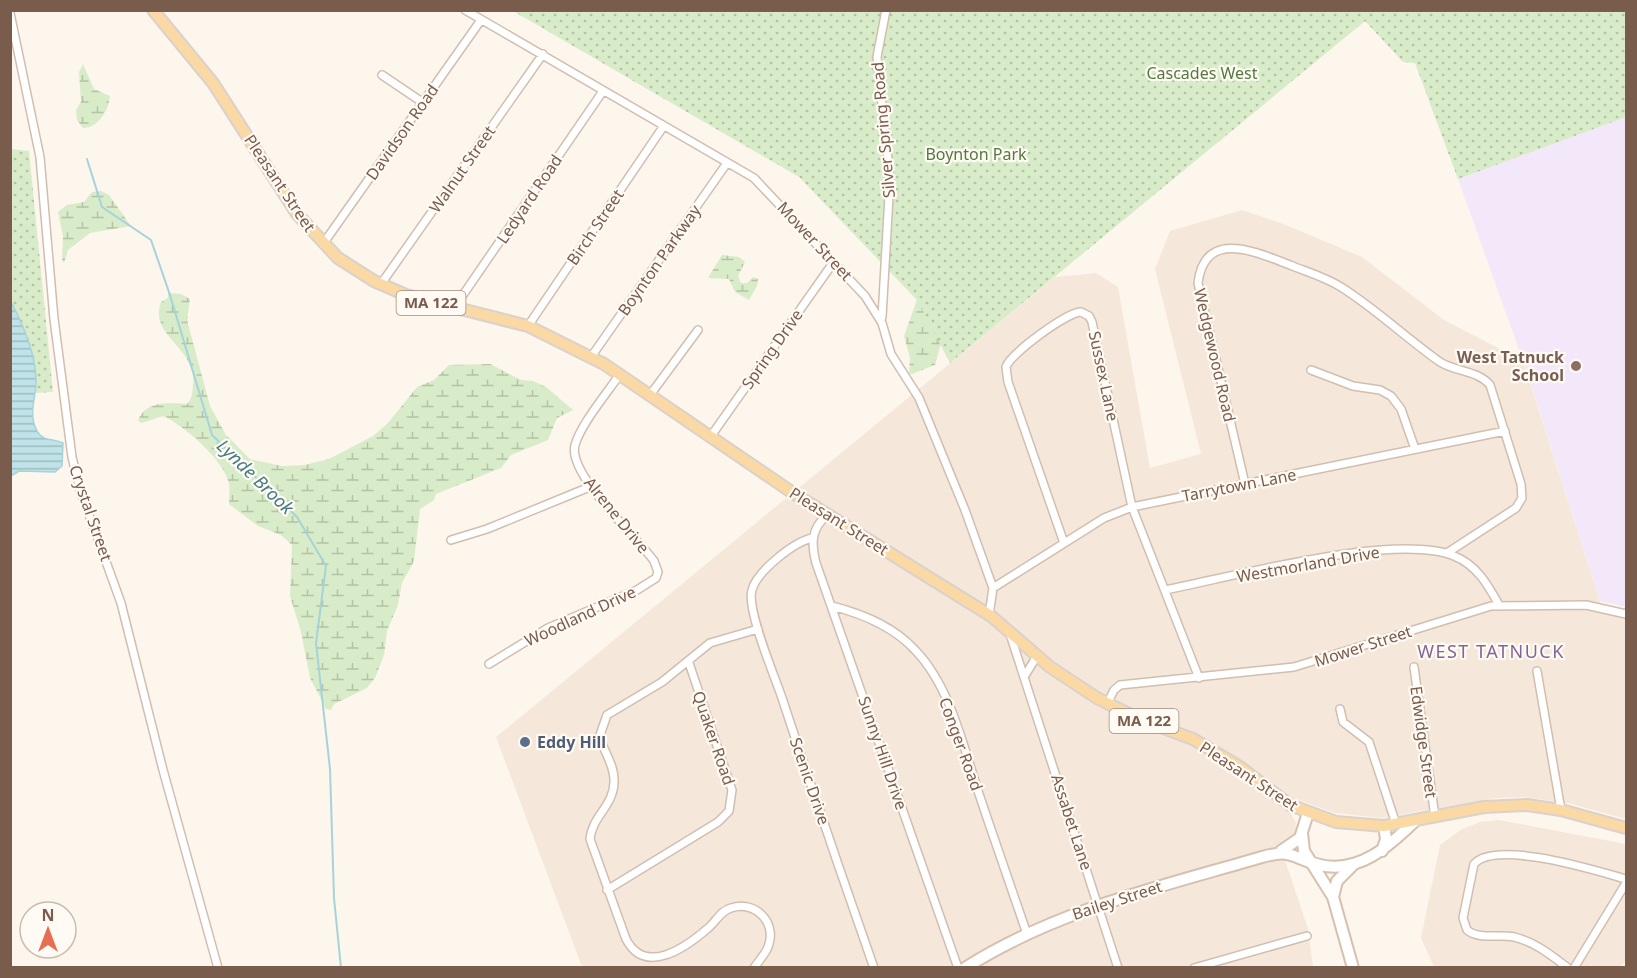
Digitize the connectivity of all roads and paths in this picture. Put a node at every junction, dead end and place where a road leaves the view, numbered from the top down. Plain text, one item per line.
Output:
1 (153, 10) edge
2 (465, 10) edge
3 (886, 10) edge
4 (10, 13) edge
5 (481, 20) junction
6 (543, 54) junction
7 (382, 75) dead end
8 (603, 91) junction
9 (423, 102) junction
10 (663, 127) junction
11 (727, 163) junction
12 (323, 244) junction
13 (833, 263) junction
14 (381, 284) junction
15 (454, 308) junction
16 (882, 323) junction
17 (528, 326) junction
18 (698, 330) dead end
19 (591, 357) junction
20 (1311, 370) dead end
21 (620, 374) junction
22 (650, 395) junction
23 (1505, 431) junction
24 (711, 436) junction
25 (1415, 449) junction
26 (1245, 484) junction
27 (592, 486) junction
28 (1132, 507) junction
29 (827, 515) junction
30 (813, 538) junction
31 (451, 540) dead end
32 (1064, 543) junction
33 (1448, 553) junction
34 (654, 561) joint
35 (993, 588) junction
36 (1165, 590) junction
37 (1499, 605) junction
38 (832, 606) junction
39 (1626, 614) edge
40 (989, 615) junction
41 (758, 629) junction
42 (1010, 632) junction
43 (1033, 653) junction
44 (689, 663) junction
45 (489, 664) dead end
46 (1414, 667) dead end
47 (1537, 671) dead end
48 (1023, 673) junction
49 (1199, 678) junction
50 (1107, 704) junction
51 (1340, 709) dead end
52 (1561, 810) junction
53 (1308, 813) junction
54 (1435, 817) junction
55 (1414, 822) junction
56 (1396, 824) junction
57 (1384, 826) junction
58 (1626, 828) edge
59 (1302, 833) junction
60 (1382, 851) junction
61 (1278, 853) junction
62 (1310, 861) junction
63 (1353, 864) junction
64 (1626, 881) edge
65 (607, 890) junction
66 (1618, 894) junction
67 (1333, 897) junction
68 (1626, 899) edge
69 (1100, 904) junction
70 (1028, 934) junction
71 (1307, 936) dead end
72 (218, 968) edge
73 (754, 968) edge
74 (874, 968) edge
75 (958, 968) edge
76 (965, 968) edge
77 (1118, 968) edge
78 (1194, 968) edge
79 (1353, 968) edge
80 (1568, 968) edge
81 (1574, 968) edge

1 - 12 main road, Pleasant Street / MA 122
2 - 5 street, Mower Street
3 - 16 street, Silver Spring Road
4 - 72 street, Crystal Street
5 - 6 street, Mower Street
5 - 9 street, Davidson Road
6 - 8 street, Mower Street
6 - 14 street, Walnut Street
7 - 9 street
8 - 10 street, Mower Street
8 - 15 street, Ledyard Road
9 - 12 street, Davidson Road
10 - 11 street, Mower Street
10 - 17 street, Birch Street
11 - 13 street, Mower Street
11 - 19 street, Boynton Parkway
12 - 14 main road, Pleasant Street / MA 122
13 - 16 street, Mower Street
13 - 24 street, Spring Drive
14 - 15 main road, Pleasant Street / MA 122
15 - 17 main road, Pleasant Street / MA 122
16 - 35 street, Mower Street
17 - 19 main road, Pleasant Street / MA 122
18 - 22 street
19 - 21 main road, Pleasant Street / MA 122
20 - 25 street
21 - 22 main road, Pleasant Street / MA 122
21 - 27 street, Alrene Drive
22 - 24 main road, Pleasant Street / MA 122
23 - 25 street, Tarrytown Lane
23 - 26 street, Wedgewood Road
23 - 33 street, Wedgewood Road
24 - 29 main road, Pleasant Street / MA 122
25 - 26 street, Tarrytown Lane
26 - 28 street, Tarrytown Lane
27 - 31 street
27 - 34 street, Alrene Drive
28 - 32 street, Tarrytown Lane
28 - 32 street, Sussex Lane
28 - 36 street, Sussex Lane
29 - 30 street
29 - 40 main road, Pleasant Street / MA 122
30 - 38 street, Sunny Hill Drive
30 - 41 street, Scenic Drive
32 - 35 street, Tarrytown Lane
33 - 36 street, Westmorland Drive
33 - 37 street, Westmorland Drive
34 - 45 street, Woodland Drive
35 - 40 street, Mower Street
36 - 49 street, Sussex Lane
37 - 39 street, Mower Street
37 - 49 street, Mower Street
38 - 70 street, Conger Road
38 - 75 street, Sunny Hill Drive
40 - 42 main road, Pleasant Street / MA 122
41 - 44 street
41 - 74 street, Scenic Drive
42 - 43 main road, Pleasant Street / MA 122
42 - 48 street, Assabet Lane
43 - 48 street
43 - 50 main road, Pleasant Street / MA 122
44 - 65 street
44 - 65 street, Quaker Road
46 - 54 street, Edwidge Street
47 - 52 street
48 - 69 street, Assabet Lane
49 - 50 street, Mower Street
50 - 53 main road, Pleasant Street / MA 122
51 - 56 street
52 - 54 main road, Pleasant Street / MA 122
52 - 58 main road, Pleasant Street / MA 122
53 - 57 main road, Pleasant Street / MA 122
53 - 59 street
54 - 55 main road, Pleasant Street / MA 122
55 - 56 main road, Pleasant Street / MA 122
55 - 60 street
56 - 57 main road, Pleasant Street / MA 122
57 - 60 street
59 - 61 street, Bailey Street
59 - 62 street
60 - 63 street
61 - 62 street, Bailey Street
61 - 69 street, Bailey Street
62 - 63 street, Bailey Street
62 - 67 street
63 - 67 street
64 - 66 street
64 - 80 street
65 - 73 street
66 - 68 street
66 - 81 street
67 - 79 street
69 - 70 street, Bailey Street
69 - 77 street, Assabet Lane
70 - 76 street, Bailey Street
71 - 78 street

